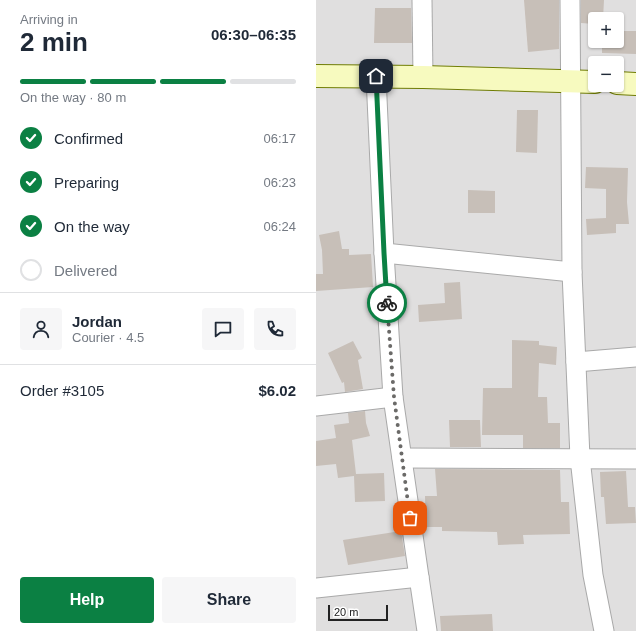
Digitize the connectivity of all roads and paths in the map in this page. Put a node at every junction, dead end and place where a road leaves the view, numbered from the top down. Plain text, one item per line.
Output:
1 (422, 0) edge
2 (570, 0) edge
3 (316, 76) edge
4 (376, 76) junction
5 (422, 77) junction
6 (570, 81) junction
7 (588, 82) edge
8 (624, 83) edge
9 (636, 84) edge
10 (384, 253) junction
11 (572, 272) junction
12 (636, 357) edge
13 (576, 362) junction
14 (394, 397) junction
15 (316, 406) edge
16 (402, 458) junction
17 (580, 458) junction
18 (636, 459) edge
19 (419, 578) junction
20 (316, 588) edge
21 (427, 631) edge
22 (604, 631) edge

1 - 5 street
2 - 6 street
3 - 4 street
4 - 5 street
4 - 10 street
5 - 6 street
6 - 7 street
6 - 11 street
8 - 9 street
10 - 11 street
10 - 14 street
11 - 13 street
12 - 13 street
13 - 17 street
14 - 15 street
14 - 16 street
16 - 17 street
16 - 19 street
17 - 18 street
17 - 22 street
19 - 20 street
19 - 21 street

